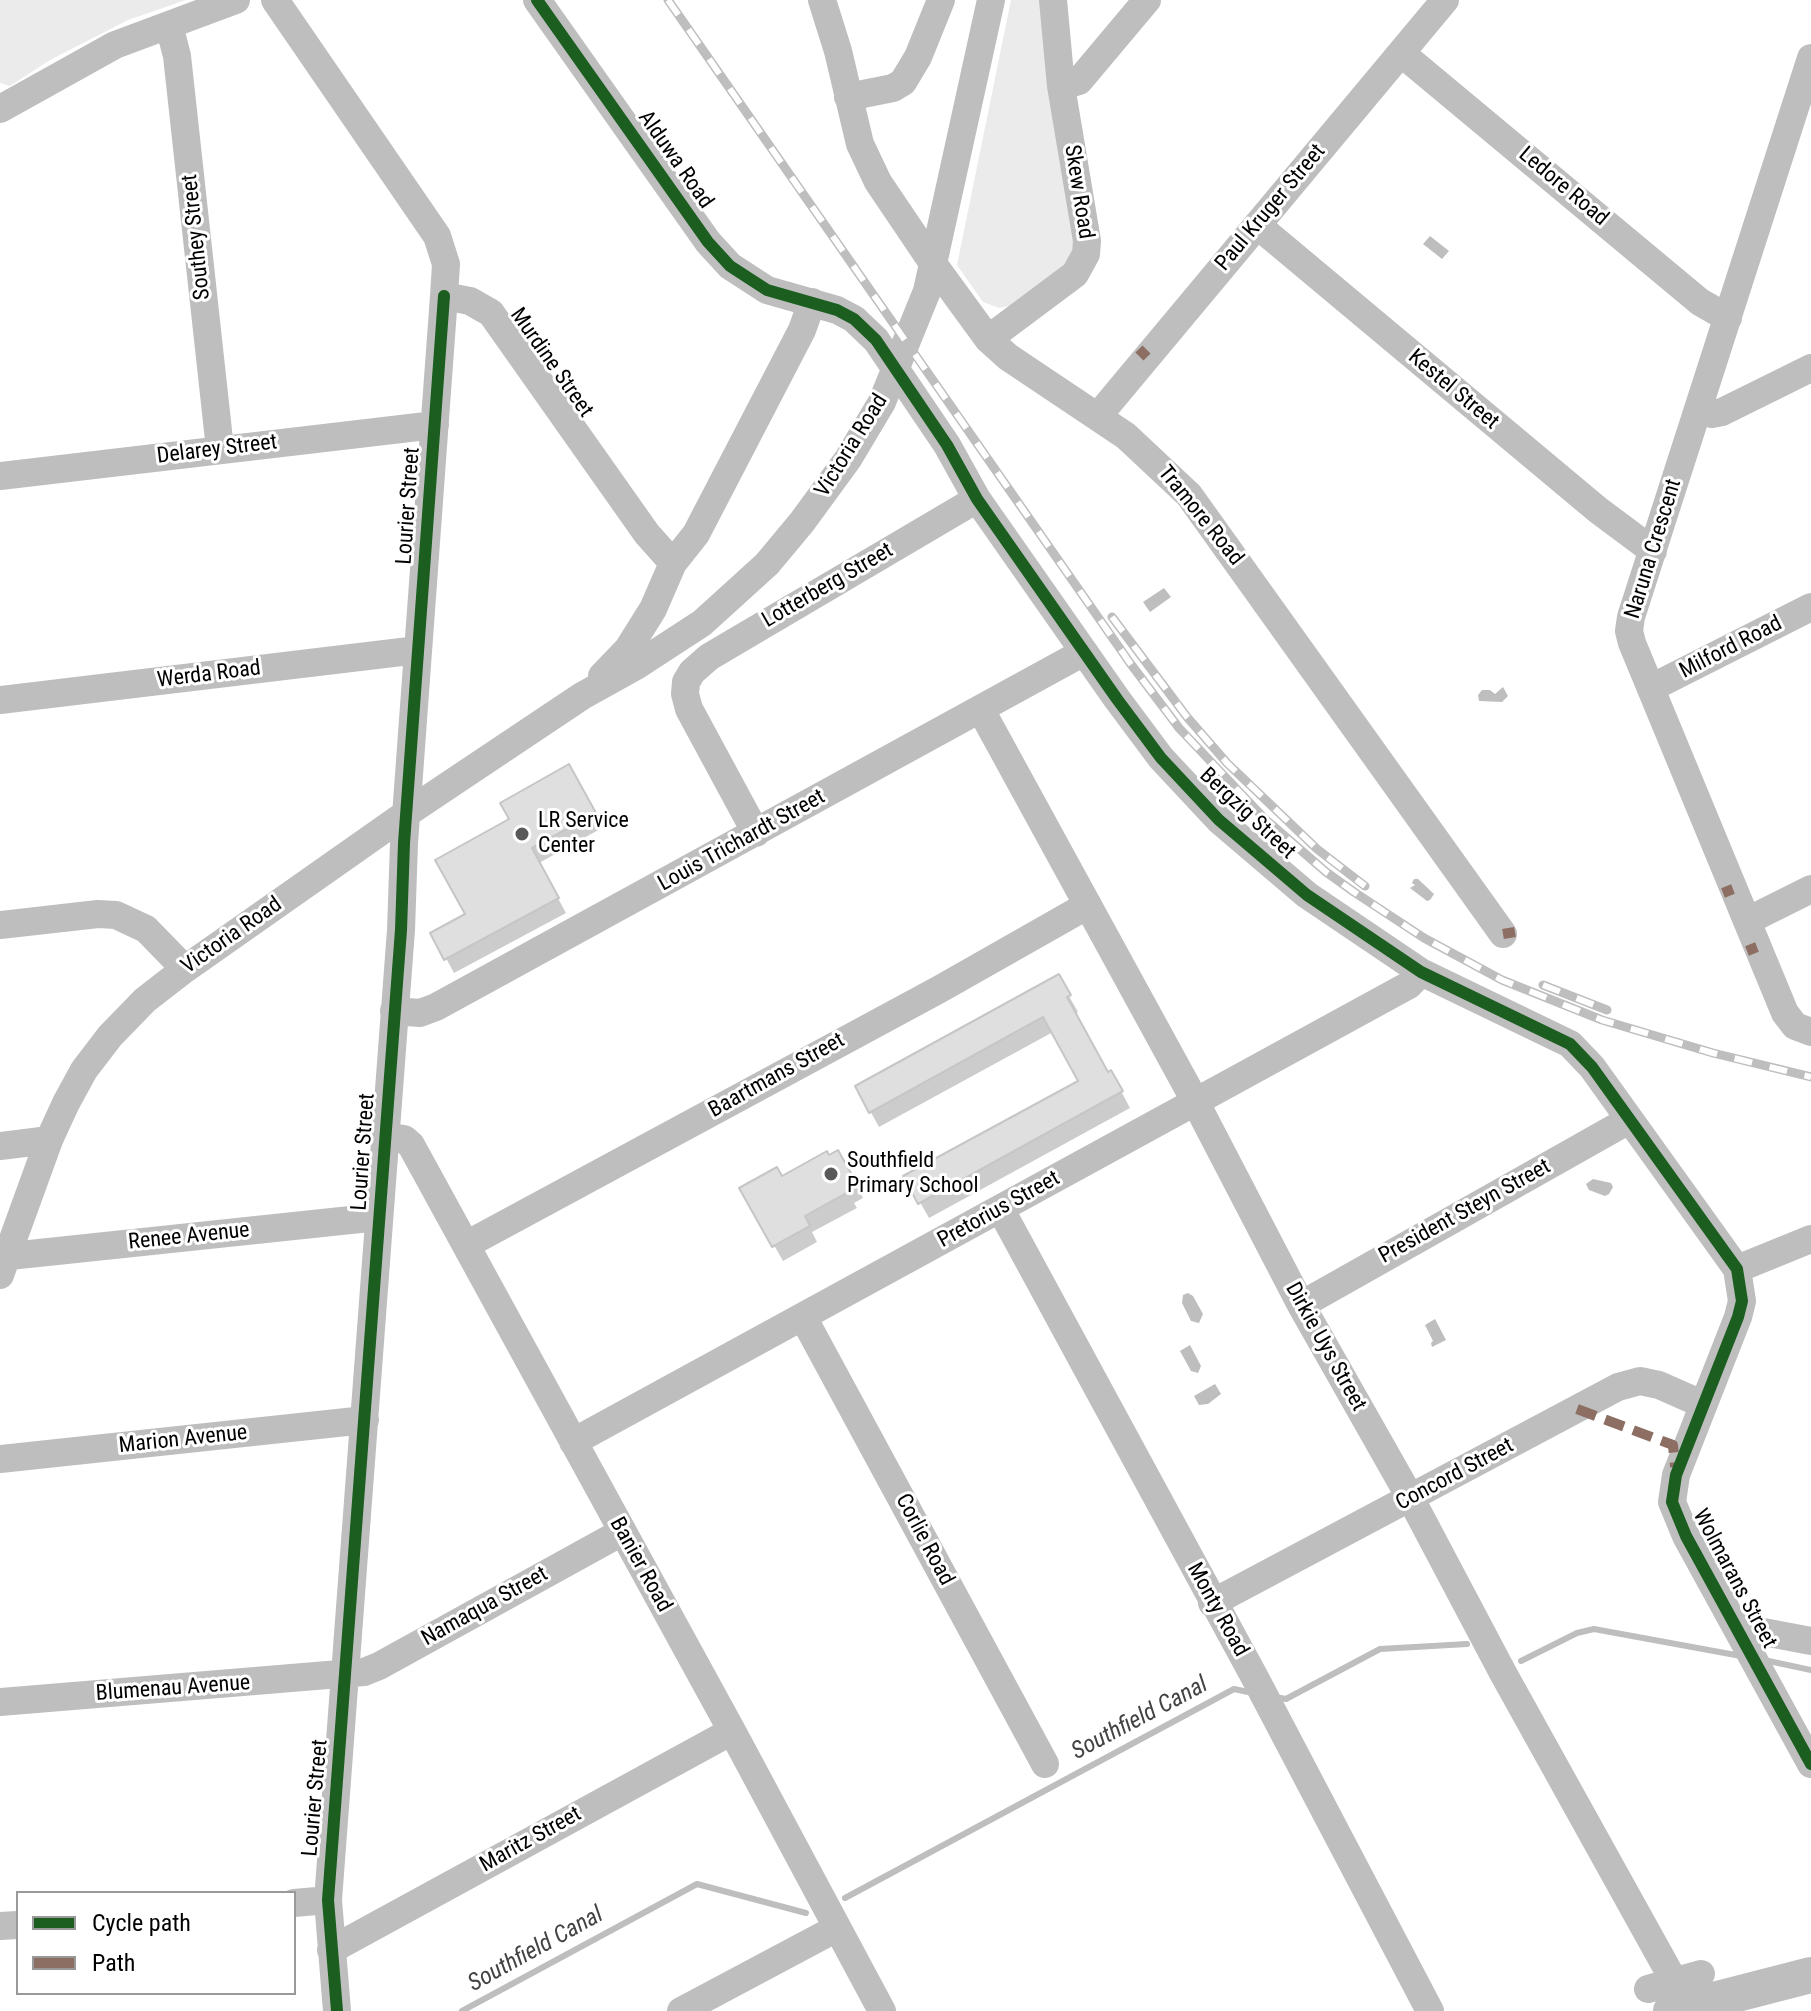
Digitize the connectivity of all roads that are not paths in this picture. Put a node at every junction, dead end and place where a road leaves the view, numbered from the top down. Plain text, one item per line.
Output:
1 (236, 0) edge
2 (275, 0) edge
3 (537, 0) edge
4 (822, 0) edge
5 (941, 0) edge
6 (991, 0) edge
7 (1053, 0) edge
8 (1147, 0) edge
9 (1445, 0) edge
10 (169, 25) junction
11 (1401, 53) junction
12 (1811, 58) edge
13 (1061, 86) junction
14 (848, 97) junction
15 (0, 109) edge
16 (1801, 125) edge
17 (1257, 225) junction
18 (444, 296) junction
19 (812, 302) junction
20 (1728, 318) junction
21 (988, 339) junction
22 (1811, 368) edge
23 (1698, 410) junction
24 (1098, 416) junction
25 (435, 425) junction
26 (220, 449) junction
27 (0, 473) edge
28 (977, 499) junction
29 (1653, 551) junction
30 (673, 563) junction
31 (1811, 607) edge
32 (418, 650) junction
33 (1084, 652) junction
34 (1651, 688) junction
35 (582, 696) junction
36 (0, 700) edge
37 (981, 710) junction
38 (407, 813) junction
39 (756, 833) junction
40 (1811, 889) edge
41 (1088, 905) junction
42 (1747, 921) junction
43 (0, 925) edge
44 (1503, 934) dead end
45 (185, 969) junction
46 (1421, 972) junction
47 (394, 1011) junction
48 (1803, 1029) edge
49 (1195, 1101) junction
50 (1629, 1120) junction
51 (385, 1136) junction
52 (49, 1140) junction
53 (0, 1146) edge
54 (1001, 1210) junction
55 (379, 1217) junction
56 (1811, 1239) edge
57 (466, 1245) junction
58 (2, 1263) edge
59 (1737, 1269) junction
60 (1301, 1305) junction
61 (803, 1317) junction
62 (1702, 1404) junction
63 (365, 1420) junction
64 (573, 1442) junction
65 (0, 1459) edge
66 (1411, 1499) junction
67 (622, 1532) junction
68 (1212, 1603) junction
69 (1740, 1632) junction
70 (1811, 1641) edge
71 (346, 1675) junction
72 (0, 1702) edge
73 (732, 1731) junction
74 (1045, 1764) dead end
75 (1811, 1764) edge
76 (328, 1900) junction
77 (296, 1903) edge
78 (829, 1915) junction
79 (331, 1950) junction
80 (1701, 1974) dead end
81 (1811, 1975) edge
82 (1664, 1994) edge
83 (337, 2011) edge
84 (681, 2011) edge
85 (882, 2011) edge
86 (1430, 2011) edge

1 - 10 street
2 - 18 street
3 - 19 street, Alduwa Road
4 - 14 street, Tramore Road
5 - 14 street
6 - 35 street, Victoria Road
7 - 13 street, Skew Road
8 - 13 street
9 - 11 street, Paul Kruger Street
10 - 15 street
10 - 26 street, Southey Street
11 - 17 street, Paul Kruger Street
11 - 20 street, Ledore Road
12 - 16 street, Naruna Crescent
13 - 21 street, Skew Road
14 - 21 street, Tramore Road
16 - 20 street, Naruna Crescent
17 - 24 street, Paul Kruger Street
17 - 29 street, Kestel Street
18 - 25 street, Lourier Street
18 - 30 street, Murdine Street
19 - 28 street, Bergzig Street
19 - 30 street, Victoria Road
20 - 23 street, Naruna Crescent
21 - 24 street, Tramore Road
22 - 23 street
23 - 29 street, Naruna Crescent
24 - 44 street, Tramore Road
25 - 26 street, Delarey Street
25 - 32 street, Lourier Street
26 - 27 street, Delarey Street
28 - 33 street, Bergzig Street
28 - 39 street, Lotterberg Street
29 - 34 street, Naruna Crescent
30 - 35 street, Victoria Road
31 - 34 street, Milford Road
32 - 36 street, Werda Road
32 - 38 street, Lourier Street
33 - 37 street, Louis Trichardt Street
33 - 46 street, Bergzig Street
34 - 42 street, Naruna Crescent
35 - 38 street, Victoria Road
37 - 39 street, Louis Trichardt Street
37 - 41 street, Dirkie Uys Street
38 - 45 street, Victoria Road
38 - 47 street, Lourier Street
39 - 47 street, Louis Trichardt Street
40 - 42 street
41 - 49 street, Dirkie Uys Street
41 - 57 street, Baartmans Street
42 - 48 street, Naruna Crescent
43 - 45 street
45 - 52 street, Victoria Road
46 - 49 street, Pretorius Street
46 - 50 street, Bergzig Street
47 - 51 street, Lourier Street
49 - 54 street, Pretorius Street
49 - 60 street, Dirkie Uys Street
50 - 59 street, Bergzig Street
50 - 60 street, President Steyn Street
51 - 55 street, Lourier Street
51 - 57 street, Banier Road
52 - 53 street
52 - 58 street, Victoria Road
54 - 61 street, Pretorius Street
54 - 68 street, Monty Road
55 - 58 street, Renee Avenue
55 - 63 street, Lourier Street
56 - 59 street
57 - 64 street, Banier Road
59 - 62 street, Wolmarans Street
60 - 66 street, Dirkie Uys Street
61 - 64 street, Pretorius Street
61 - 74 street, Corlie Road
62 - 66 street, Concord Street
62 - 69 street, Wolmarans Street
63 - 65 street, Marion Avenue
63 - 71 street, Lourier Street
64 - 67 street, Banier Road
66 - 68 street, Concord Street
66 - 82 street, Dirkie Uys Street
67 - 71 street, Namaqua Street
67 - 73 street, Banier Road
68 - 86 street, Monty Road
69 - 70 street
69 - 75 street, Wolmarans Street
71 - 72 street, Blumenau Avenue
71 - 76 street, Lourier Street
73 - 78 street, Banier Road
73 - 79 street, Maritz Street
76 - 77 street
76 - 79 street, Lourier Street
78 - 84 street
78 - 85 street, Banier Road
79 - 83 street, Lourier Street
80 - 82 street
81 - 82 main road

